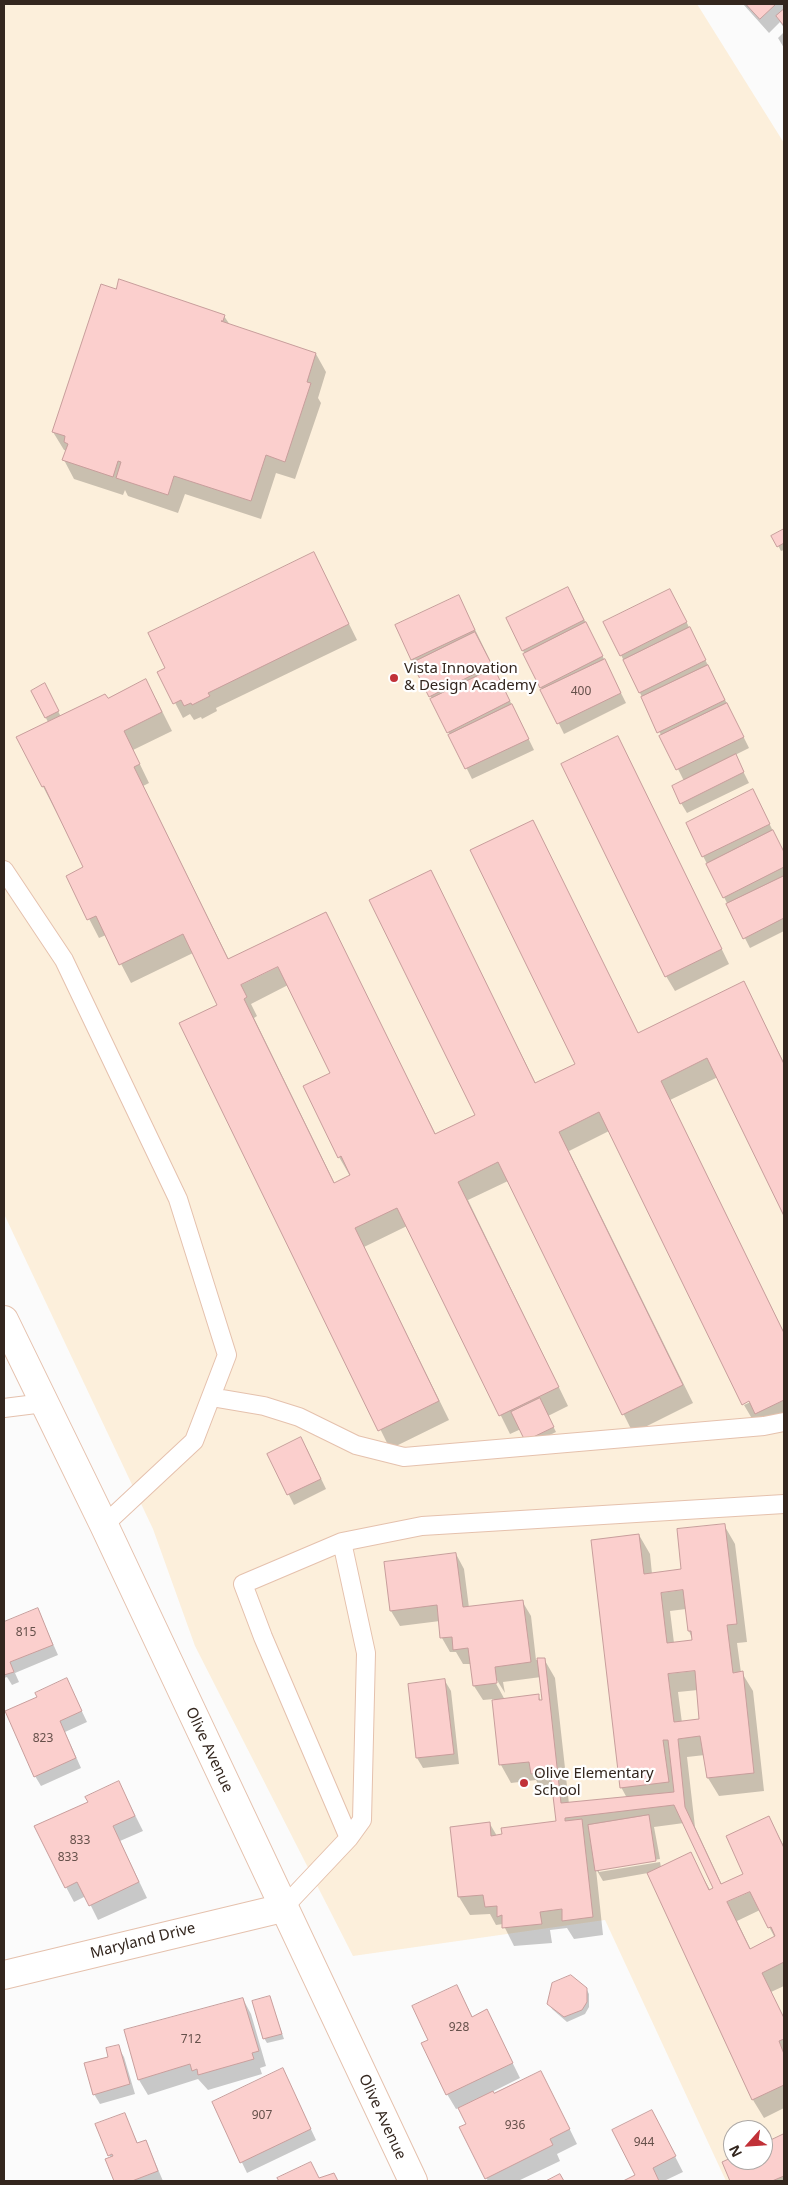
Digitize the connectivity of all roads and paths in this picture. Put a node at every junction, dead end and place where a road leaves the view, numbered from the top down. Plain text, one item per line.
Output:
1 (4, 870) edge
2 (4, 1320) edge
3 (211, 1396) junction
4 (44, 1403) junction
5 (4, 1408) edge
6 (784, 1422) edge
7 (784, 1504) edge
8 (104, 1525) junction
9 (342, 1542) junction
10 (349, 1838) junction
11 (283, 1908) junction
12 (4, 1975) edge
13 (413, 2181) edge

1 - 3 lane
2 - 4 main road, Olive Avenue
3 - 6 lane
3 - 8 lane
4 - 5 lane
4 - 8 main road, Olive Avenue
7 - 9 lane
8 - 11 main road, Olive Avenue
9 - 10 lane
9 - 10 lane
10 - 11 lane
11 - 12 main road, Maryland Drive
11 - 13 main road, Olive Avenue

